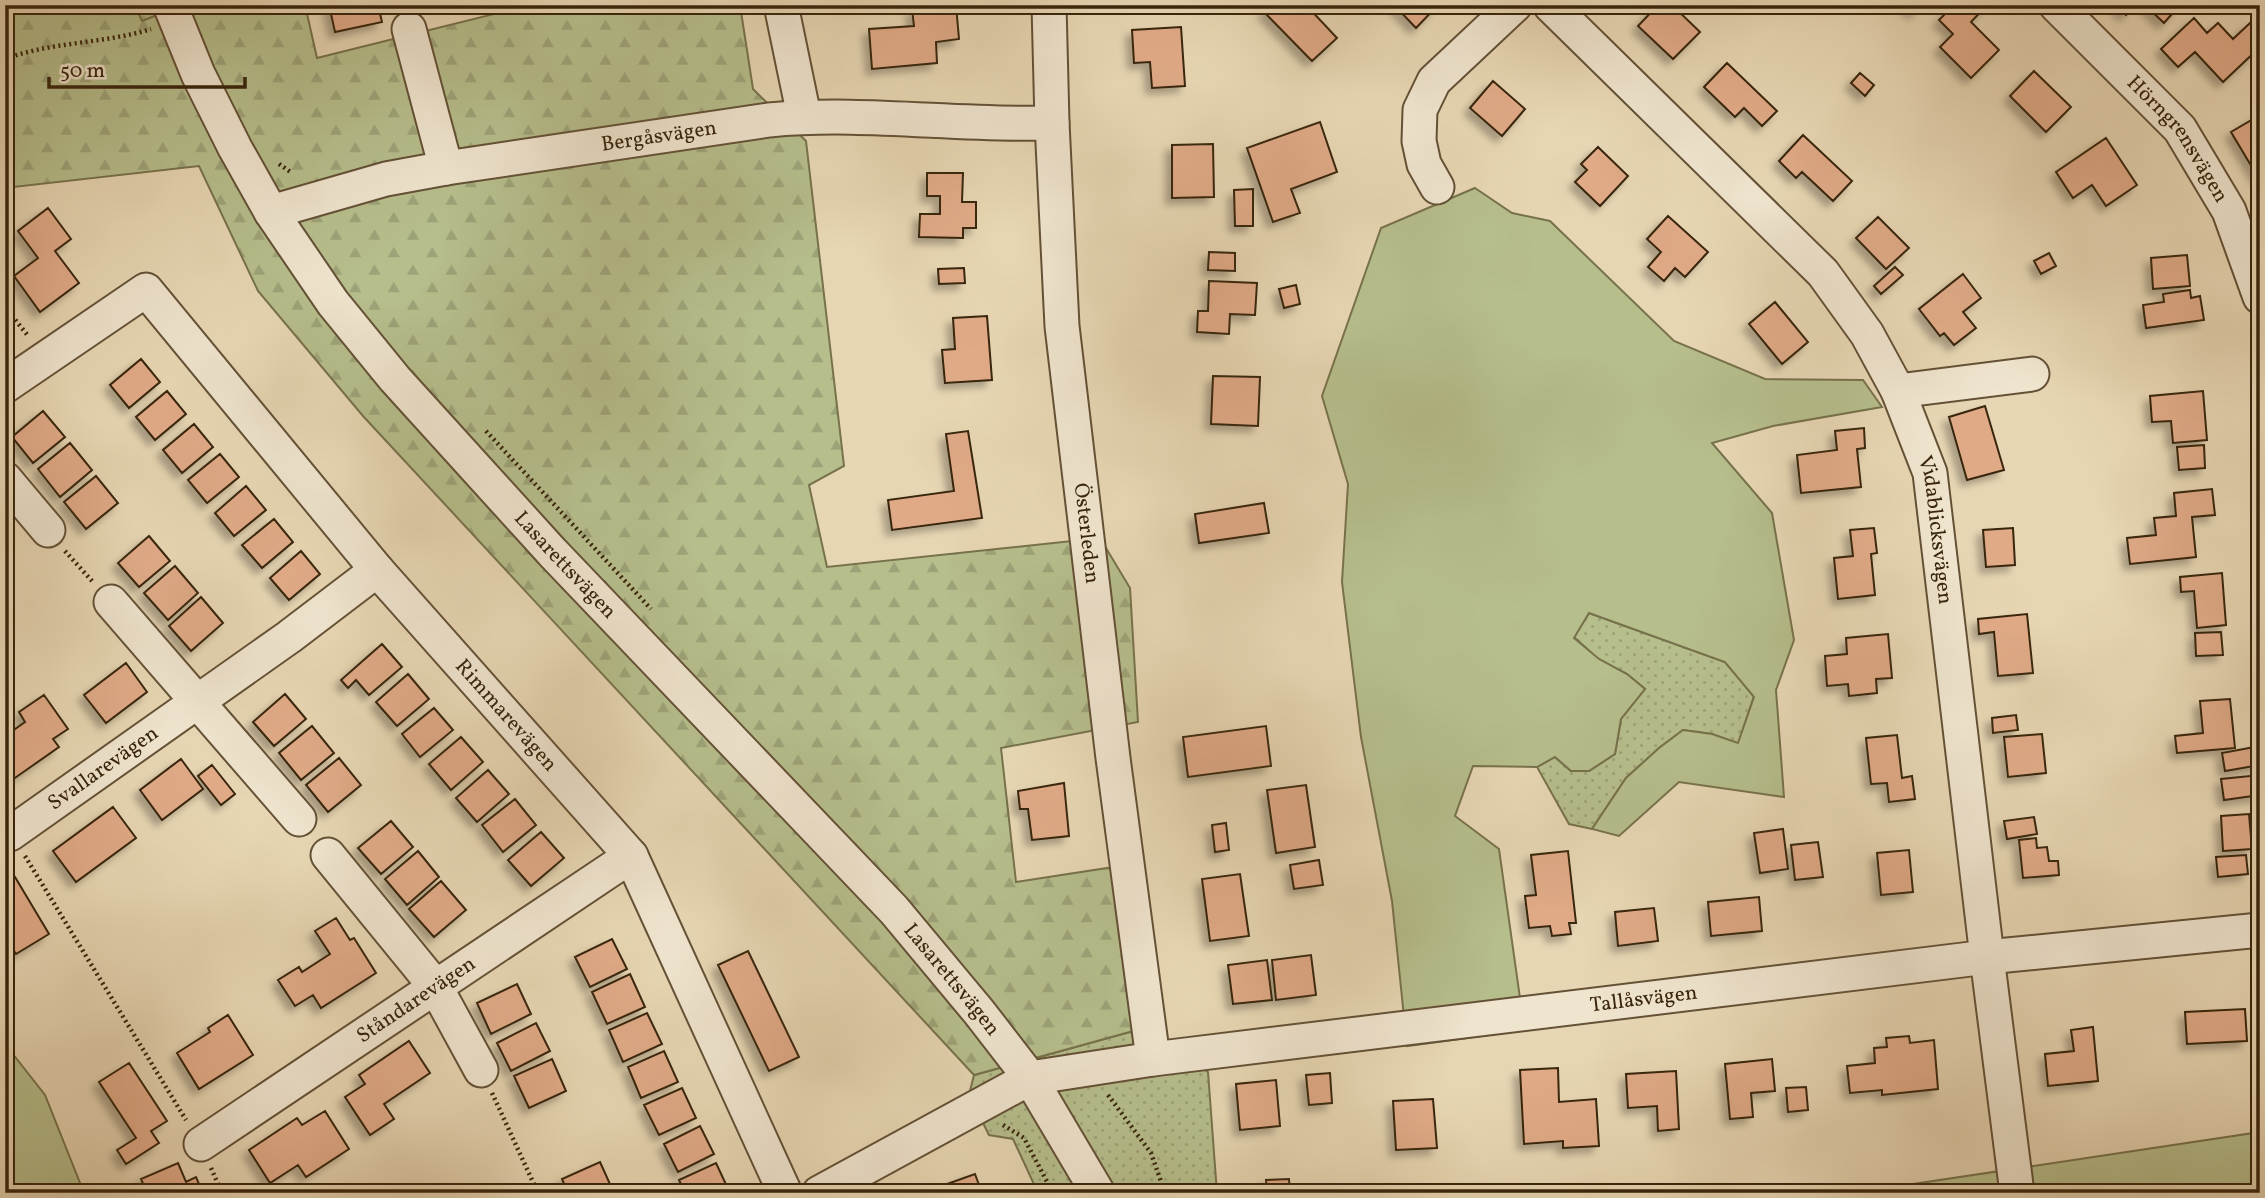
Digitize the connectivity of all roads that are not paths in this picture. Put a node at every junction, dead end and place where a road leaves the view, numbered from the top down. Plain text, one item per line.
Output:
1 (781, 5) edge
2 (1049, 5) edge
3 (1516, 5) edge
4 (1550, 5) edge
5 (2056, 5) edge
6 (161, 17) edge
7 (409, 29) dead end
8 (804, 116) junction
9 (1052, 123) junction
10 (446, 168) junction
11 (1437, 187) dead end
12 (271, 212) junction
13 (2260, 297) edge
14 (2032, 374) dead end
15 (5, 386) edge
16 (1898, 391) junction
17 (5, 479) edge
18 (48, 530) road end
19 (377, 570) junction
20 (111, 602) road end
21 (196, 702) junction
22 (299, 819) dead end
23 (10, 834) road end
24 (328, 855) dead end
25 (631, 856) junction
26 (2260, 930) edge
27 (1987, 957) junction
28 (435, 986) junction
29 (1153, 1059) junction
30 (481, 1070) road end
31 (1030, 1078) junction
32 (201, 1144) road end
33 (785, 1193) edge
34 (819, 1193) edge
35 (1098, 1193) edge
36 (2017, 1193) edge

1 - 8 street
2 - 9 street, Österleden
3 - 11 street
4 - 16 street, Vidablicksvägen
5 - 13 street, Hörngrensvägen
6 - 12 street, Lasarettsvägen
7 - 10 street
8 - 9 street, Bergåsvägen
8 - 10 street, Bergåsvägen
9 - 29 street, Österleden
10 - 12 street, Bergåsvägen
12 - 31 street, Lasarettsvägen
14 - 16 street
15 - 19 street, Rimmarevägen
16 - 27 street, Vidablicksvägen
17 - 18 street
19 - 21 street, Svallarevägen
19 - 25 street, Rimmarevägen
20 - 21 street
21 - 22 street
21 - 23 street, Svallarevägen
24 - 28 street
25 - 28 street, Ståndarevägen
25 - 33 street, Rimmarevägen
26 - 27 street, Tallåsvägen
27 - 29 street, Tallåsvägen
27 - 36 street, Vidablicksvägen
28 - 30 street
28 - 32 street, Ståndarevägen
29 - 31 street, Tallåsvägen
31 - 34 street, Tallåsvägen
31 - 35 street

